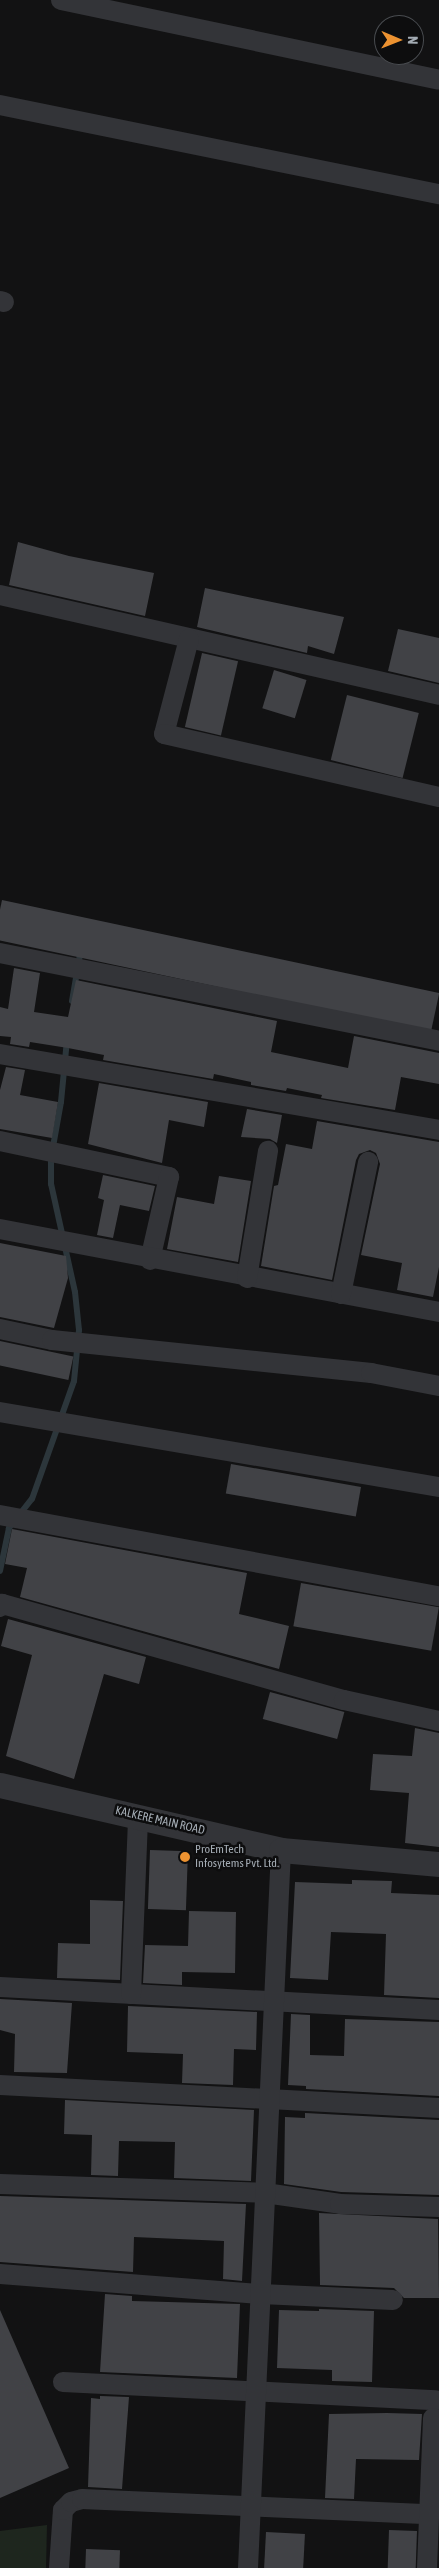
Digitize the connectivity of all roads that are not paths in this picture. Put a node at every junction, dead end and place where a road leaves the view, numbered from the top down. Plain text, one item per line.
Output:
1 (61, 0) edge
2 (439, 80) edge
3 (0, 105) edge
4 (439, 194) edge
5 (0, 595) edge
6 (189, 639) junction
7 (439, 695) edge
8 (439, 797) edge
9 (0, 953) edge
10 (439, 1041) edge
11 (0, 1054) edge
12 (439, 1130) edge
13 (0, 1142) edge
14 (268, 1151) dead end
15 (368, 1162) dead end
16 (0, 1229) edge
17 (150, 1260) junction
18 (248, 1278) junction
19 (341, 1294) junction
20 (439, 1311) edge
21 (0, 1329) edge
22 (439, 1386) edge
23 (0, 1412) edge
24 (439, 1487) edge
25 (0, 1515) edge
26 (439, 1596) edge
27 (0, 1607) edge
28 (439, 1721) edge
29 (0, 1785) edge
30 (138, 1816) junction
31 (281, 1850) junction
32 (439, 1864) edge
33 (0, 1987) edge
34 (132, 1994) junction
35 (274, 2000) junction
36 (439, 2010) edge
37 (0, 2085) edge
38 (270, 2098) junction
39 (439, 2108) edge
40 (0, 2184) edge
41 (265, 2193) junction
42 (439, 2207) edge
43 (0, 2274) edge
44 (261, 2294) junction
45 (393, 2300) dead end
46 (63, 2382) dead end
47 (256, 2391) junction
48 (251, 2505) junction
49 (429, 2514) junction
50 (59, 2568) edge
51 (248, 2568) edge
52 (427, 2568) edge

1 - 2 street
3 - 4 street
5 - 6 street
6 - 7 street
6 - 8 street
9 - 10 street
11 - 12 street
13 - 17 street
14 - 18 street
15 - 19 street
16 - 17 street
17 - 18 street
18 - 19 street
19 - 20 street
21 - 22 street
23 - 24 street
25 - 26 street
27 - 28 street
29 - 30 street, KALKERE MAIN ROAD
30 - 31 street, KALKERE MAIN ROAD
30 - 34 street
31 - 32 street, KALKERE MAIN ROAD
31 - 35 street
33 - 34 street
34 - 35 street
35 - 36 street
35 - 38 street
37 - 38 street
38 - 39 street
38 - 41 street
40 - 41 street
41 - 42 street
41 - 44 street
43 - 44 street
44 - 45 street
44 - 47 street
46 - 47 street
47 - 48 street
47 - 49 street
48 - 49 street
48 - 50 street
48 - 51 street
49 - 52 street

